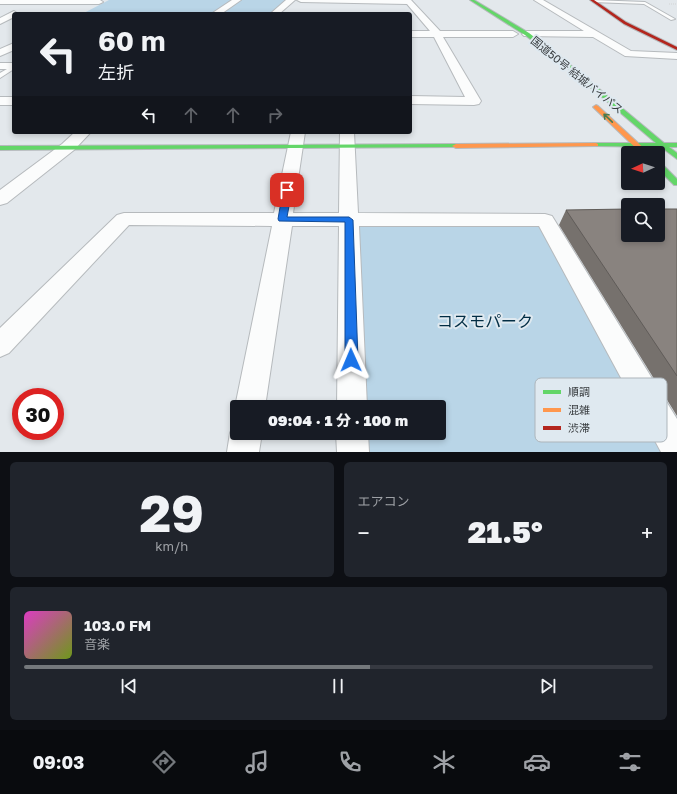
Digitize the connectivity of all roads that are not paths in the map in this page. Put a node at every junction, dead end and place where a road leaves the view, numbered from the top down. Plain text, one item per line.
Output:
1 (238, 0) edge
2 (291, 0) edge
3 (301, 0) edge
4 (538, 0) edge
5 (43, 1) edge
6 (101, 1) edge
7 (341, 1) edge
8 (408, 1) edge
9 (468, 1) edge
10 (593, 1) edge
11 (0, 2) edge
12 (81, 11) dead end
13 (331, 11) dead end
14 (18, 12) edge
15 (218, 12) edge
16 (276, 12) edge
17 (12, 15) edge
18 (672, 19) dead end
19 (0, 21) edge
20 (412, 34) edge
21 (437, 34) junction
22 (513, 34) junction
23 (527, 34) junction
24 (595, 34) junction
25 (528, 46) dead end
26 (12, 47) edge
27 (677, 49) edge
28 (0, 53) edge
29 (677, 56) edge
30 (0, 66) edge
31 (12, 66) edge
32 (12, 67) edge
33 (0, 76) edge
34 (412, 100) edge
35 (0, 101) edge
36 (12, 101) edge
37 (592, 102) dead end
38 (82, 134) edge
39 (346, 139) edge
40 (297, 140) edge
41 (637, 145) junction
42 (663, 145) junction
43 (677, 145) edge
44 (68, 147) junction
45 (0, 148) edge
46 (677, 157) edge
47 (665, 172) edge
48 (677, 183) edge
49 (0, 199) edge
50 (282, 219) junction
51 (349, 220) junction
52 (0, 345) edge
53 (636, 378) edge
54 (251, 400) edge
55 (352, 400) edge
56 (667, 432) edge
57 (245, 440) edge
58 (352, 440) edge
59 (677, 449) edge
60 (243, 452) edge
61 (353, 452) edge

1 - 15 street
2 - 16 street
3 - 7 street
4 - 24 street
5 - 6 street
5 - 11 street
5 - 14 street
6 - 12 street
7 - 8 street
7 - 13 street
8 - 21 street
9 - 22 main road, 国道50号 結城バイパス
9 - 23 main road, 国道50号 結城バイパス
10 - 18 lane
10 - 27 main road
17 - 19 street
20 - 21 street
21 - 22 street
21 - 34 street
22 - 25 main road, 国道50号 結城バイパス
23 - 24 street
23 - 42 main road, 国道50号 結城バイパス
24 - 29 street
26 - 28 street
30 - 31 street
32 - 33 lane
35 - 36 street
41 -> 37 main road, 国道50号 結城バイパス
38 - 44 street
39 - 40 main road
39 - 41 main road
39 - 51 street
40 - 44 main road
40 - 50 street
41 - 42 main road
42 - 43 main road
42 - 46 main road, 国道50号 結城バイパス
44 - 45 main road
44 - 49 street
47 - 48 main road
50 - 51 street
50 - 52 street
50 - 54 street
51 - 53 street
51 - 55 street
56 - 59 street
57 - 60 street
58 - 61 street

